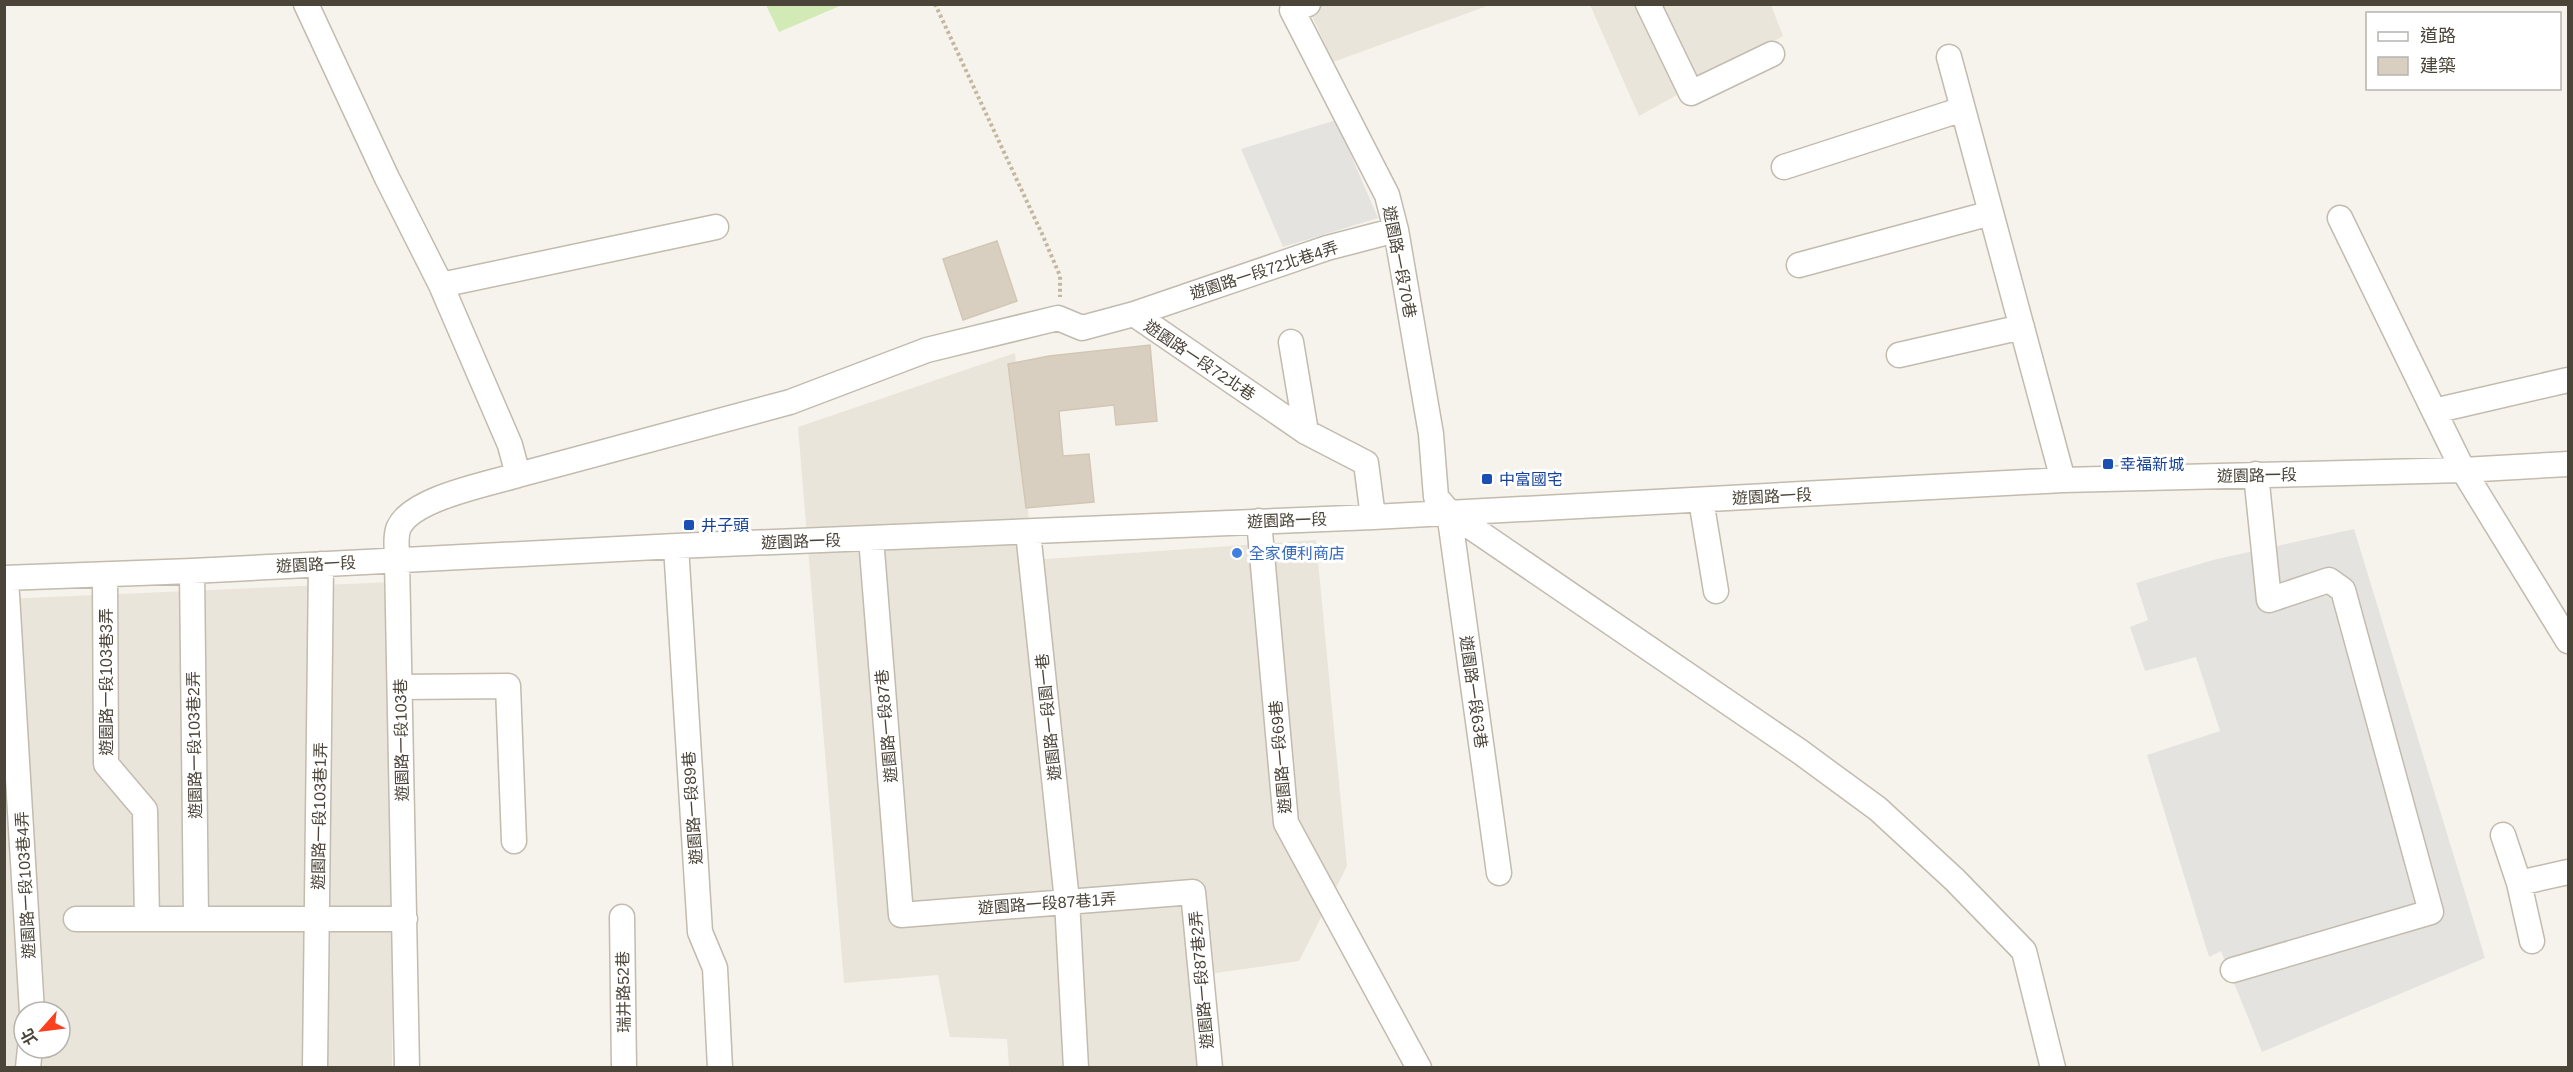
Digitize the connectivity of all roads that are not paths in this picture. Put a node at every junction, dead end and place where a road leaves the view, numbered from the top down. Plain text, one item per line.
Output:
1 (306, 4) edge
2 (1308, 4) edge
3 (1648, 4) edge
4 (1772, 54) dead end
5 (1949, 57) dead end
6 (1963, 109) junction
7 (1784, 167) dead end
8 (1991, 213) junction
9 (2340, 218) dead end
10 (716, 227) dead end
11 (1396, 230) junction
12 (1799, 265) dead end
13 (441, 285) junction
14 (1134, 314) junction
15 (1058, 318) joint
16 (2022, 327) junction
17 (1291, 342) dead end
18 (1899, 355) dead end
19 (2568, 380) edge
20 (2434, 411) junction
21 (1306, 432) junction
22 (2568, 464) edge
23 (2463, 470) junction
24 (2256, 474) junction
25 (518, 475) junction
26 (2063, 480) junction
27 (1701, 500) junction
28 (1449, 512) junction
29 (1373, 517) junction
30 (1259, 521) junction
31 (1028, 532) junction
32 (871, 538) junction
33 (676, 546) junction
34 (397, 560) junction
35 (321, 564) junction
36 (192, 571) junction
37 (105, 575) junction
38 (5, 578) edge
39 (1716, 591) dead end
40 (2568, 641) edge
41 (400, 687) junction
42 (2503, 835) dead end
43 (514, 841) dead end
44 (2568, 872) edge
45 (1499, 873) dead end
46 (2520, 883) junction
47 (1193, 892) joint
48 (1068, 901) junction
49 (901, 915) joint
50 (622, 917) dead end
51 (196, 918) junction
52 (76, 919) dead end
53 (147, 919) junction
54 (318, 920) junction
55 (405, 920) junction
56 (2532, 940) dead end
57 (2234, 970) dead end
58 (31, 1000) edge
59 (315, 1068) edge
60 (407, 1068) edge
61 (624, 1068) edge
62 (720, 1068) edge
63 (1076, 1068) edge
64 (1210, 1068) edge
65 (1419, 1068) edge
66 (2053, 1068) edge

1 - 13 street
2 - 11 street, 遊園路一段70巷
3 - 4 street
5 - 6 street
6 - 7 street
6 - 8 street
8 - 12 street
8 - 16 street
9 - 20 street
10 - 13 street
11 - 14 street, 遊園路一段72北巷4弄
11 - 28 street, 遊園路一段70巷
13 - 25 street
14 - 15 street, 遊園路一段72北巷
14 - 21 street, 遊園路一段72北巷
15 - 25 street, 遊園路一段103巷
16 - 18 street
16 - 26 street
17 - 21 street
19 - 20 street
20 - 23 street
21 - 29 street, 遊園路一段72北巷
22 - 23 street, 遊園路一段
23 - 24 street, 遊園路一段
23 - 40 street
24 - 26 street, 遊園路一段
24 - 57 street
25 - 34 street, 遊園路一段103巷
26 - 27 street, 遊園路一段
27 - 28 street, 遊園路一段
27 - 39 street
28 - 29 street, 遊園路一段
28 - 45 street, 遊園路一段63巷
28 - 66 street
29 - 30 street, 遊園路一段
30 - 31 street, 遊園路一段
30 - 65 street, 遊園路一段69巷
31 - 32 street, 遊園路一段
31 - 48 street, 遊園路一段園一巷
32 - 33 street, 遊園路一段
32 - 49 street, 遊園路一段87巷
33 - 34 street, 遊園路一段
33 - 62 street, 遊園路一段89巷
34 - 35 street, 遊園路一段
34 - 41 street, 遊園路一段103巷
35 - 36 street, 遊園路一段
35 - 54 street, 遊園路一段103巷1弄
36 - 37 street, 遊園路一段
36 - 51 street, 遊園路一段103巷2弄
37 - 38 street, 遊園路一段
37 - 53 street, 遊園路一段103巷3弄
38 - 58 street, 遊園路一段103巷4弄
41 - 43 street
41 - 55 street, 遊園路一段103巷
42 - 46 street
44 - 46 street
46 - 56 street
47 - 48 street, 遊園路一段87巷1弄
47 - 64 street, 遊園路一段87巷2弄
48 - 49 street, 遊園路一段87巷1弄
48 - 63 street
50 - 61 street, 瑞井路52巷
51 - 53 street
51 - 54 street
52 - 53 street
54 - 55 street
54 - 59 street, 遊園路一段103巷1弄
55 - 60 street, 遊園路一段103巷

